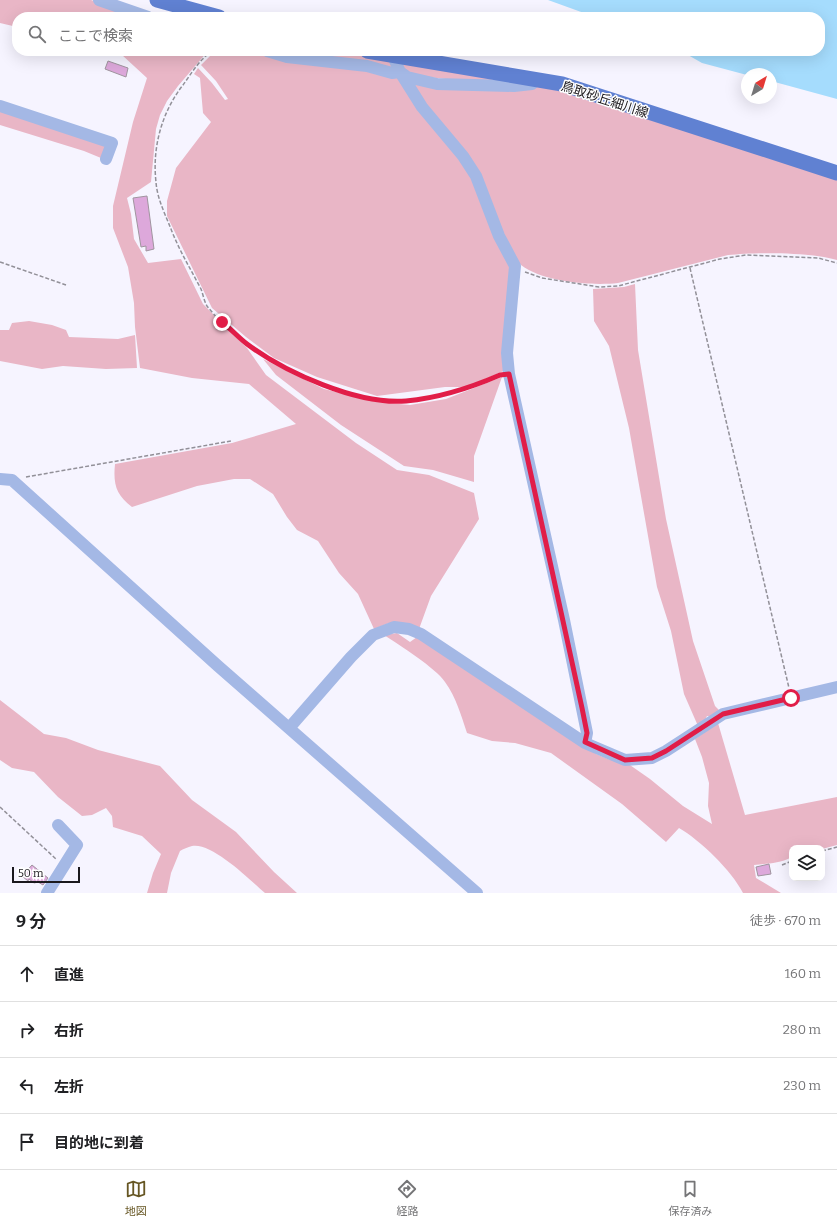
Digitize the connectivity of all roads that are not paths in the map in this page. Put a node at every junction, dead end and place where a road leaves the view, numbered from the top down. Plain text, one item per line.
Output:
1 (99, 0) edge
2 (157, 0) edge
3 (134, 12) edge
4 (201, 12) edge
5 (284, 56) edge
6 (393, 56) joint
7 (400, 72) junction
8 (532, 84) dead end
9 (0, 106) edge
10 (106, 159) dead end
11 (837, 173) edge
12 (6, 480) edge
13 (837, 687) edge
14 (290, 727) junction
15 (585, 742) junction
16 (58, 825) dead end
17 (47, 893) edge
18 (477, 893) edge

1 - 3 street
2 - 4 main road
5 - 7 street
6 - 7 street
6 - 11 main road, 鳥取砂丘細川線
7 - 8 street
7 - 15 street
9 - 10 street
12 - 14 street
13 - 15 street
14 - 15 street
14 - 18 street
16 - 17 street

